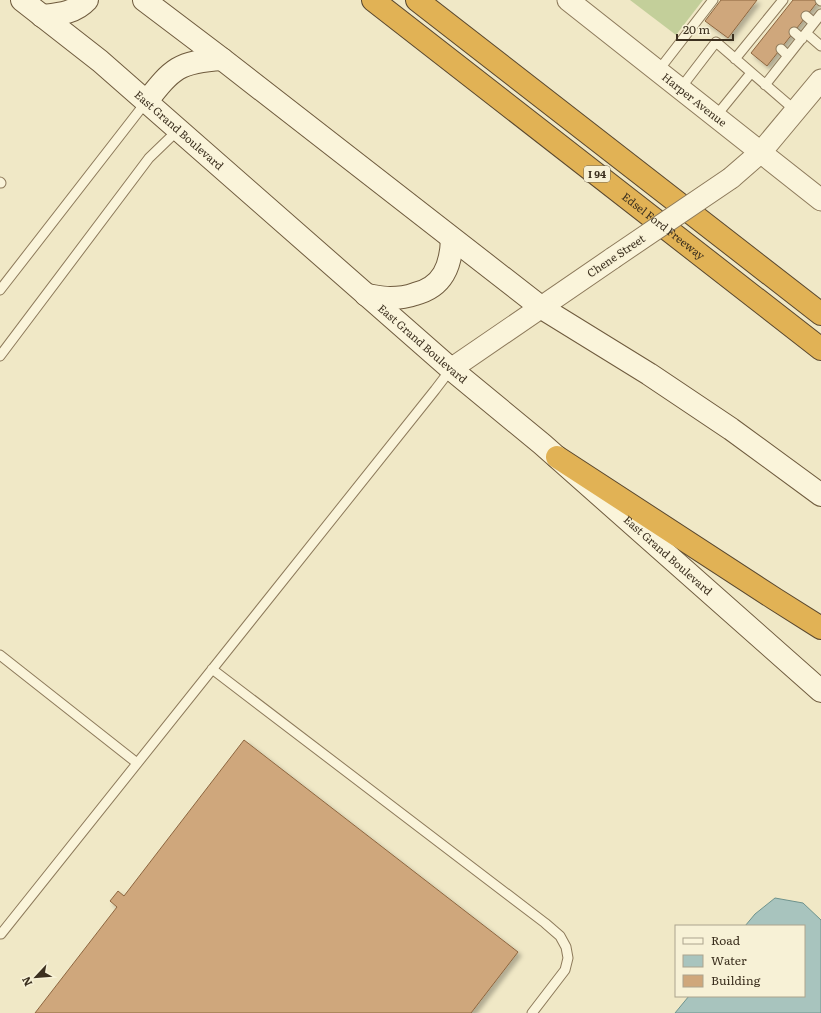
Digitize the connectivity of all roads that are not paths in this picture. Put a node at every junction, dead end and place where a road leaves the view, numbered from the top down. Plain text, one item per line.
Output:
1 (22, 0) edge
2 (87, 0) edge
3 (144, 0) edge
4 (373, 0) edge
5 (417, 0) edge
6 (568, 0) edge
7 (713, 0) edge
8 (788, 1) edge
9 (821, 14) edge
10 (42, 16) junction
11 (806, 16) dead end
12 (814, 23) junction
13 (794, 32) dead end
14 (804, 36) junction
15 (821, 46) edge
16 (781, 49) dead end
17 (788, 56) junction
18 (222, 59) junction
19 (735, 59) junction
20 (658, 71) junction
21 (752, 73) junction
22 (821, 80) edge
23 (765, 85) junction
24 (680, 89) junction
25 (146, 102) junction
26 (796, 111) junction
27 (716, 116) junction
28 (178, 130) junction
29 (761, 152) junction
30 (821, 200) edge
31 (452, 239) junction
32 (0, 290) edge
33 (366, 295) junction
34 (542, 308) junction
35 (821, 314) edge
36 (821, 349) edge
37 (0, 356) edge
38 (450, 369) junction
39 (557, 457) junction
40 (821, 495) edge
41 (821, 628) edge
42 (0, 655) edge
43 (212, 669) junction
44 (821, 691) edge
45 (137, 763) junction
46 (0, 933) edge
47 (532, 1013) edge

1 - 10 main road, East Grand Boulevard
2 - 10 main road
3 - 18 main road
4 - 36 highway, Edsel Ford Freeway / I 94
5 - 35 highway, I 94
6 - 20 street, Harper Avenue
7 - 20 lane
8 - 19 lane
9 - 12 lane
10 - 25 main road, East Grand Boulevard
11 - 12 lane
12 - 14 lane
13 - 14 lane
14 - 15 lane
14 - 17 lane
16 - 17 lane
17 - 23 lane
18 - 25 main road
18 - 31 main road
19 - 21 lane
19 - 24 lane
20 - 24 street, Harper Avenue
21 - 23 lane
21 - 27 lane
22 - 26 street, Chene Street
23 - 26 lane
24 - 27 street, Harper Avenue
25 - 28 main road, East Grand Boulevard
25 - 32 lane
26 - 29 street, Chene Street
27 - 29 street, Harper Avenue
28 - 33 main road, East Grand Boulevard
28 - 37 lane
29 - 30 street, Harper Avenue
29 - 34 street, Chene Street, bridge
31 - 33 main road
31 - 34 main road
33 - 38 main road, East Grand Boulevard
34 - 38 street, Chene Street
34 - 40 main road
38 - 39 main road, East Grand Boulevard
38 - 43 lane
39 - 41 highway
39 - 44 main road, East Grand Boulevard
42 - 45 lane
43 - 45 lane
43 - 47 lane
45 - 46 lane

